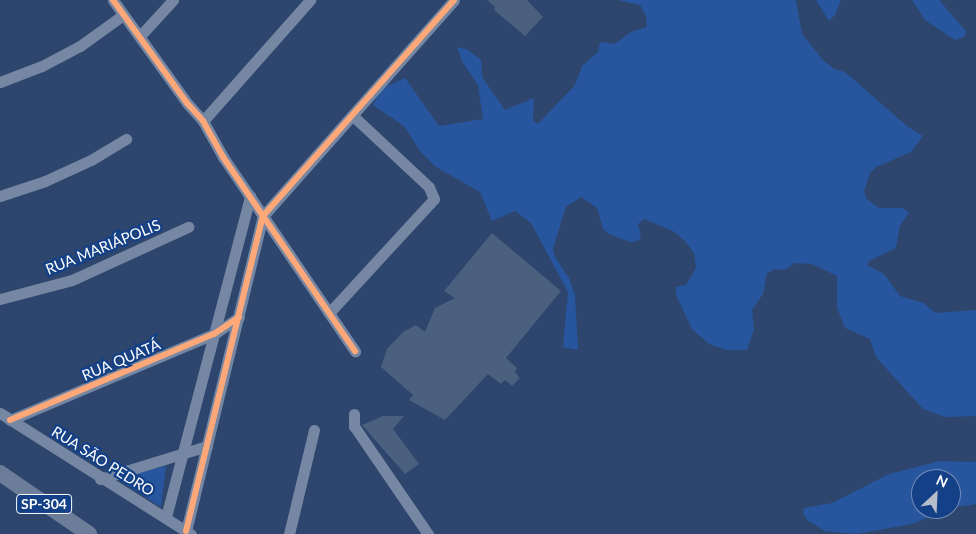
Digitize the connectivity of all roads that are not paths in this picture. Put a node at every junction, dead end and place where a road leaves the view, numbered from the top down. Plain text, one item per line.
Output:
1 (113, 0) edge
2 (173, 0) edge
3 (310, 0) edge
4 (450, 1) edge
5 (123, 15) junction
6 (140, 36) junction
7 (0, 82) edge
8 (352, 115) junction
9 (203, 121) junction
10 (126, 139) dead end
11 (0, 196) edge
12 (250, 196) junction
13 (263, 216) junction
14 (188, 227) dead end
15 (0, 298) edge
16 (329, 312) junction
17 (239, 317) junction
18 (214, 334) junction
19 (355, 351) dead end
20 (354, 414) dead end
21 (5, 417) edge
22 (314, 430) dead end
23 (207, 446) junction
24 (186, 452) junction
25 (0, 473) edge
26 (100, 479) junction
27 (166, 517) junction
28 (188, 532) edge
29 (89, 534) edge
30 (288, 534) edge
31 (428, 534) edge

1 - 5 street
2 - 6 street
3 - 9 street
4 - 8 street
5 - 6 street
5 - 7 street
6 - 9 street
8 - 13 street
8 - 16 street
9 - 12 street
10 - 11 street
12 - 13 street
12 - 18 street
13 - 16 street
13 - 17 street
14 - 15 street, RUA MARIÁPOLIS
16 - 19 street
17 - 18 street, RUA QUATÁ
17 - 23 street
18 - 21 street, RUA QUATÁ
18 - 24 street
20 - 31 street
21 - 26 street, RUA SÃO PEDRO
22 - 30 street
23 - 24 street
23 - 28 street
24 - 26 street
24 - 27 street
25 - 29 highway, SP-304
26 - 27 street, RUA SÃO PEDRO
27 - 28 street, RUA SÃO PEDRO

